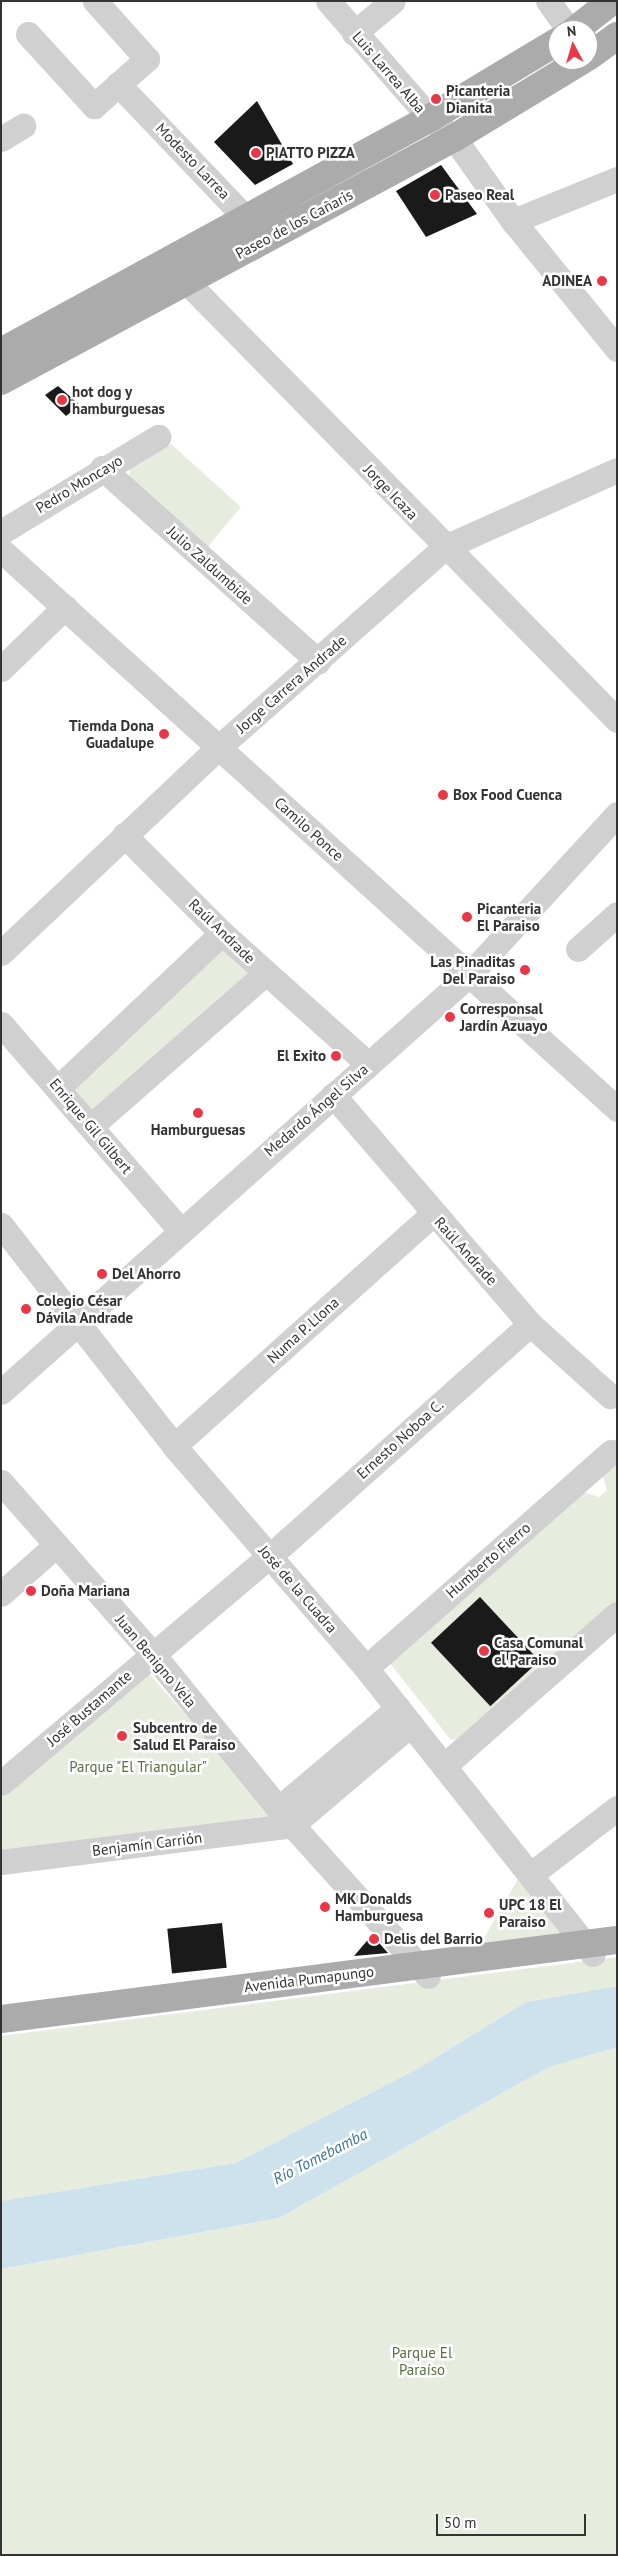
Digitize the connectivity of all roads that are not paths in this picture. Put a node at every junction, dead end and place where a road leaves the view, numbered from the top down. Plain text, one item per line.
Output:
1 (95, 1) edge
2 (328, 1) edge
3 (393, 1) edge
4 (548, 1) edge
5 (612, 1) edge
6 (562, 20) edge
7 (588, 20) edge
8 (354, 33) junction
9 (28, 34) dead end
10 (617, 36) edge
11 (548, 47) edge
12 (598, 50) edge
13 (566, 70) edge
14 (118, 84) junction
15 (430, 118) junction
16 (23, 126) dead end
17 (454, 138) junction
18 (1, 139) edge
19 (617, 179) edge
20 (247, 218) junction
21 (513, 220) junction
22 (266, 240) junction
23 (176, 271) junction
24 (617, 349) edge
25 (3, 369) edge
26 (158, 437) dead end
27 (102, 468) junction
28 (617, 470) edge
29 (1, 532) edge
30 (445, 547) junction
31 (1, 550) edge
32 (65, 607) junction
33 (318, 661) junction
34 (1, 669) edge
35 (617, 720) edge
36 (219, 747) junction
37 (617, 814) edge
38 (124, 836) junction
39 (617, 914) edge
40 (222, 933) junction
41 (578, 948) dead end
42 (1, 952) edge
43 (266, 973) junction
44 (470, 974) junction
45 (1, 1024) edge
46 (368, 1064) junction
47 (59, 1086) junction
48 (333, 1095) junction
49 (617, 1109) edge
50 (91, 1126) junction
51 (433, 1214) junction
52 (1, 1225) edge
53 (179, 1229) junction
54 (78, 1324) junction
55 (530, 1324) junction
56 (1, 1392) edge
57 (610, 1396) dead end
58 (174, 1446) junction
59 (610, 1452) dead end
60 (1, 1482) edge
61 (55, 1546) junction
62 (270, 1556) junction
63 (1, 1594) edge
64 (617, 1614) edge
65 (152, 1653) junction
66 (366, 1668) junction
67 (404, 1716) junction
68 (444, 1766) junction
69 (1, 1783) edge
70 (617, 1808) edge
71 (285, 1817) junction
72 (1, 1862) edge
73 (530, 1875) junction
74 (617, 1940) edge
75 (589, 1949) junction
76 (425, 1970) junction
77 (1, 2019) edge

1 - 14 street
2 - 8 street, Luis Larrea Alba
3 - 8 street
4 - 6 street
5 - 7 main road
8 - 15 street, Luis Larrea Alba
9 - 14 street
10 - 12 main road
11 - 15 main road, Paseo de los Cañaris
13 - 17 main road, Paseo de los Cañaris
14 - 20 street, Modesto Larrea
15 - 17 street, Luis Larrea Alba
15 - 20 main road, Paseo de los Cañaris
16 - 18 street
17 - 21 street, Luis Larrea Alba
17 - 22 main road, Paseo de los Cañaris
19 - 21 street
20 - 22 street, Modesto Larrea
20 - 23 main road, Paseo de los Cañaris
21 - 24 street, Luis Larrea Alba
22 - 23 main road, Paseo de los Cañaris
23 - 25 main road, Paseo de los Cañaris
23 - 30 street, Jorge Icaza
26 - 27 street, Pedro Moncayo
27 - 29 street, Pedro Moncayo
27 - 33 street, Julio Zaldumbide
28 - 30 street, Jorge Carrera Andrade
30 - 33 street, Jorge Carrera Andrade
30 - 35 street, Jorge Icaza
31 - 32 street, Camilo Ponce
32 - 34 street
32 - 36 street, Camilo Ponce
33 - 36 street, Jorge Carrera Andrade
36 - 38 street, Jorge Carrera Andrade
36 - 44 street, Camilo Ponce
37 - 44 street, Medardo Ángel Silva
38 - 40 street, Raúl Andrade
38 - 42 street, Jorge Carrera Andrade
39 - 41 street
40 - 43 street, Raúl Andrade
40 - 47 street
43 - 46 street, Raúl Andrade
43 - 50 street
44 - 46 street, Medardo Ángel Silva
44 - 49 street, Camilo Ponce
45 - 47 street, Enrique Gil Gilbert
46 - 48 street, Medardo Ángel Silva
47 - 50 street, Enrique Gil Gilbert
48 - 51 street, Raúl Andrade
48 - 53 street, Medardo Ángel Silva
50 - 53 street, Enrique Gil Gilbert
51 - 55 street, Raúl Andrade
51 - 58 street, Numa P. Llona
52 - 54 street, José de la Cuadra
53 - 54 street, Medardo Ángel Silva
54 - 56 street, Medardo Ángel Silva
54 - 58 street, José de la Cuadra
55 - 57 street, Raúl Andrade
55 - 62 street, Ernesto Noboa C.
58 - 62 street, José de la Cuadra
59 - 66 street, Humberto Fierro
60 - 61 street, Juan Benigno Vela
61 - 63 street
61 - 65 street, Juan Benigno Vela
62 - 65 street, José Bustamante
62 - 66 street, José de la Cuadra
64 - 68 street
65 - 69 street, José Bustamante
65 - 71 street, Juan Benigno Vela
66 - 67 street, José de la Cuadra
67 - 68 street, José de la Cuadra
67 - 71 street
68 - 73 street, José de la Cuadra
70 - 73 street
71 - 72 street, Benjamín Carrión
71 - 76 street, Juan Benigno Vela
73 - 75 street, José de la Cuadra
74 - 75 main road, Avenida Pumapungo
75 - 76 main road, Avenida Pumapungo
76 - 77 main road, Avenida Pumapungo

